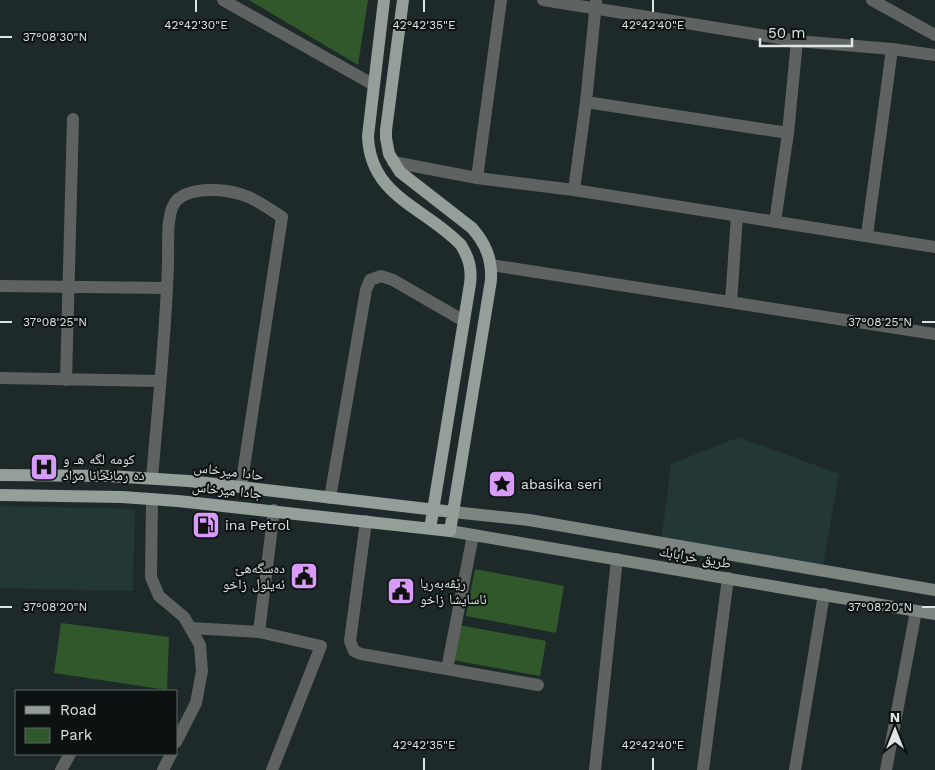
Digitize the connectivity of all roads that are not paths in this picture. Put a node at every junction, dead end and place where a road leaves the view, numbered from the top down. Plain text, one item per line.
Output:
1 (223, 0) edge
2 (384, 0) edge
3 (403, 0) edge
4 (501, 0) edge
5 (543, 0) edge
6 (872, 0) edge
7 (596, 4) edge
8 (935, 35) edge
9 (797, 41) junction
10 (892, 49) junction
11 (935, 56) edge
12 (374, 85) junction
13 (586, 102) junction
14 (73, 119) dead end
15 (788, 133) junction
16 (393, 162) junction
17 (476, 178) junction
18 (574, 190) junction
19 (737, 216) junction
20 (775, 222) junction
21 (867, 235) junction
22 (935, 247) edge
23 (491, 265) junction
24 (0, 286) edge
25 (68, 288) junction
26 (167, 288) junction
27 (731, 302) junction
28 (464, 321) junction
29 (935, 334) edge
30 (0, 378) edge
31 (66, 380) junction
32 (160, 381) junction
33 (0, 475) edge
34 (152, 478) junction
35 (241, 487) junction
36 (0, 495) edge
37 (330, 498) junction
38 (152, 499) junction
39 (274, 510) junction
40 (433, 510) junction
41 (453, 512) junction
42 (366, 521) junction
43 (430, 529) junction
44 (450, 531) junction
45 (473, 535) junction
46 (617, 559) junction
47 (728, 578) junction
48 (935, 590) edge
49 (824, 594) junction
50 (916, 611) junction
51 (935, 614) edge
52 (190, 628) junction
53 (259, 632) junction
54 (447, 669) junction
55 (538, 685) dead end
56 (178, 738) edge
57 (69, 755) edge
58 (170, 755) edge
59 (61, 770) edge
60 (163, 770) edge
61 (272, 770) edge
62 (595, 770) edge
63 (703, 770) edge
64 (795, 770) edge
65 (886, 770) edge

1 - 12 street
2 - 12 main road
3 - 16 main road
4 - 17 street
5 - 7 street
6 - 8 street
7 - 9 street
7 - 13 street
9 - 10 street
9 - 15 street
10 - 11 street
10 - 21 street
12 - 28 main road
13 - 15 street
13 - 18 street
14 - 25 street
15 - 20 street
16 - 17 street
16 - 23 main road
17 - 18 street
18 - 19 street
19 - 20 street
19 - 27 street
20 - 21 street
21 - 22 street
23 - 27 street
23 - 41 main road
24 - 25 street
25 - 26 street
25 - 31 street
26 - 32 street
26 - 35 street
27 - 29 street
28 - 37 street
28 - 40 main road
30 - 31 street
31 - 32 street
32 - 34 street
33 - 34 main road, حادا ميرخاس
34 - 35 main road, حادا ميرخاس
35 - 37 main road, حادا ميرخاس
36 - 38 main road, جادا ميرخاس
37 - 40 main road, حادا ميرخاس
38 - 39 main road, جادا ميرخاس
38 - 52 street
39 - 42 main road, جادا ميرخاس
39 - 53 street
40 - 41 main road, حادا ميرخاس
40 - 43 main road
41 - 44 main road
41 - 48 main road
42 - 43 main road, جادا ميرخاس
42 - 54 street
43 - 44 main road, جادا ميرخاس
44 - 45 main road, طريق خرابابك
45 - 46 main road, طريق خرابابك
45 - 54 street
46 - 47 main road, طريق خرابابك
46 - 62 street
47 - 49 main road, طريق خرابابك
47 - 63 street
49 - 50 main road, طريق خرابابك
49 - 64 street
50 - 51 main road, طريق خرابابك
50 - 65 street
52 - 53 street
52 - 56 street
53 - 61 street
54 - 55 street
57 - 59 street
58 - 60 street

